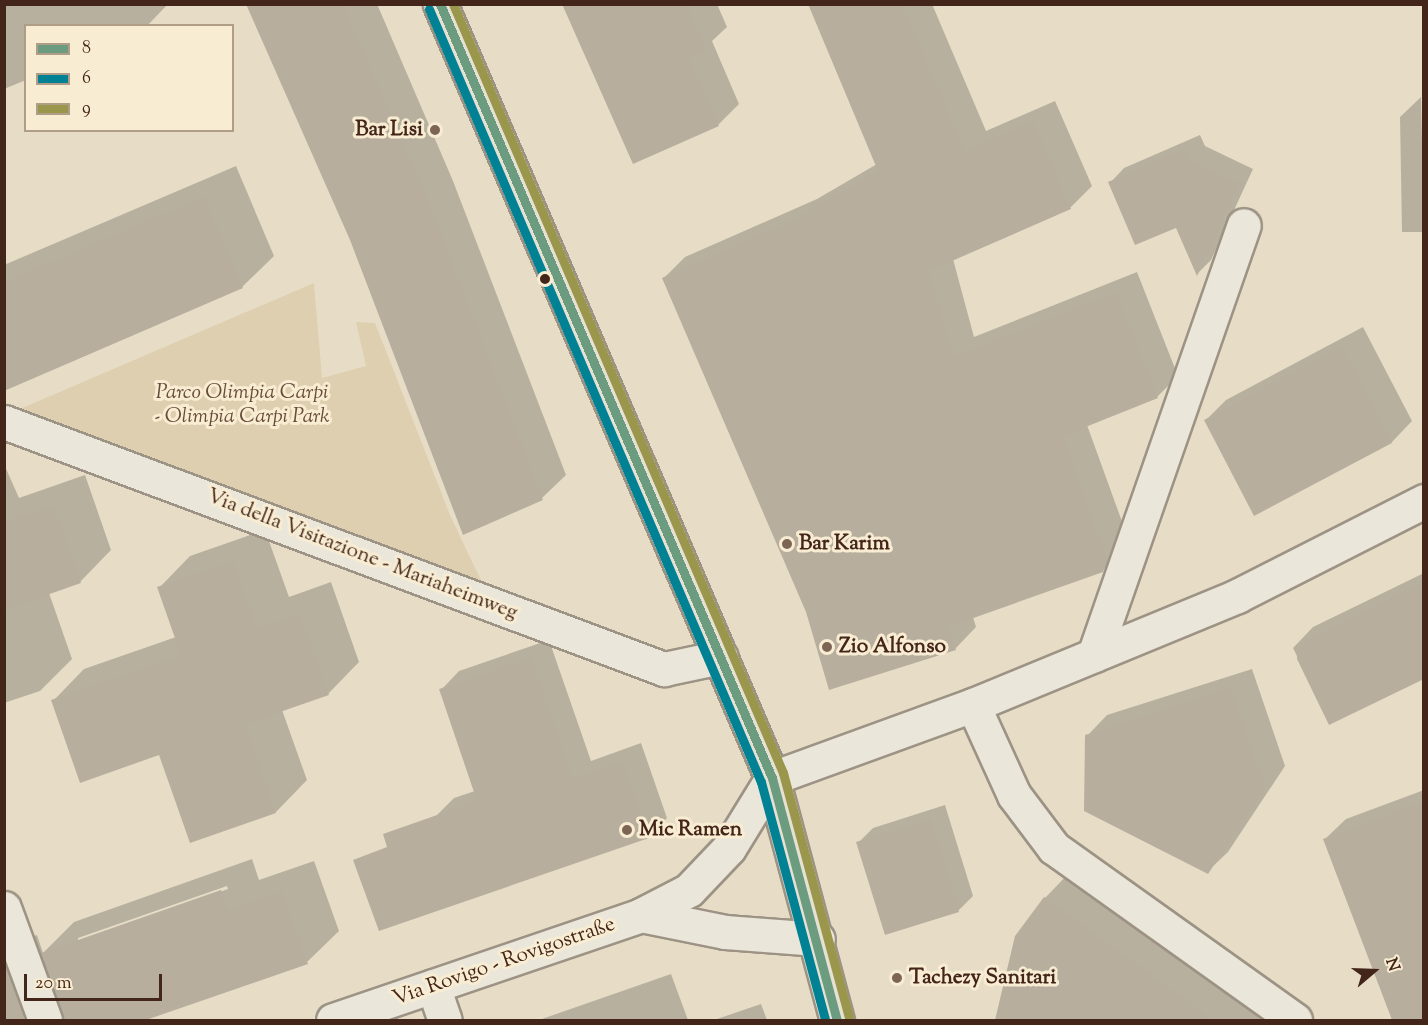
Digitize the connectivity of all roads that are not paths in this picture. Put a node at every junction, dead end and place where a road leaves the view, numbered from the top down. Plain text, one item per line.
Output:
1 (440, 4) edge
2 (1244, 225) dead end
3 (4, 422) edge
4 (1424, 501) edge
5 (1094, 655) junction
6 (721, 657) junction
7 (973, 705) junction
8 (772, 778) junction
9 (4, 908) edge
10 (641, 915) junction
11 (818, 939) junction
12 (433, 986) junction
13 (45, 1020) edge
14 (333, 1020) edge
15 (446, 1020) edge
16 (837, 1020) edge
17 (1295, 1020) edge

1 - 6 main road
2 - 5 street
3 - 6 street, Via della Visitazione - Mariaheimweg
4 - 5 street
5 - 7 street
6 - 8 main road
7 - 8 street
7 - 17 street
8 - 10 street, Via Rovigo - Rovigostraße
8 - 11 main road
9 - 13 street
10 - 11 street, Via Rovigo - Rovigostraße
10 - 12 street, Via Rovigo - Rovigostraße
11 - 16 main road
12 - 14 street, Via Rovigo - Rovigostraße
12 - 15 street

